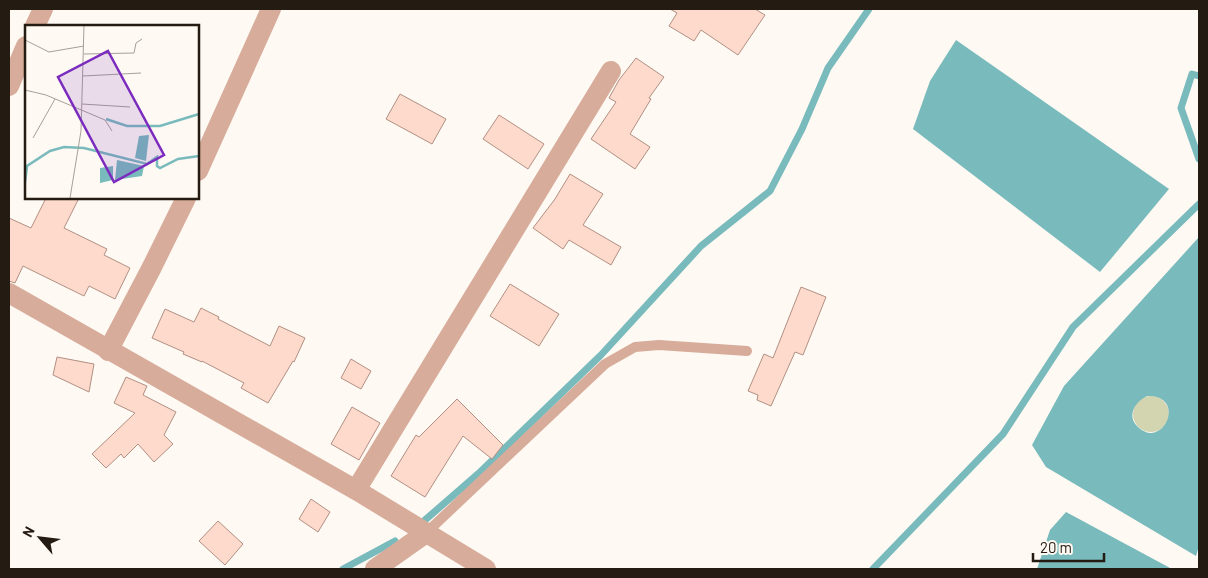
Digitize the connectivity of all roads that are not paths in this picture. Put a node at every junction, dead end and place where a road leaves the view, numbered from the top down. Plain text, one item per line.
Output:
1 (43, 9) edge
2 (271, 9) edge
3 (35, 25) edge
4 (25, 48) edge
5 (611, 71) dead end
6 (9, 86) edge
7 (199, 169) edge
8 (186, 199) edge
9 (9, 294) edge
10 (108, 350) junction
11 (746, 351) dead end
12 (356, 490) junction
13 (426, 532) junction
14 (375, 569) edge
15 (486, 569) edge

1 - 3 street
2 - 7 street
4 - 6 street
5 - 12 street
8 - 10 street
9 - 10 street
10 - 12 street
11 - 13 lane
12 - 13 street
13 - 14 street
13 - 15 street

